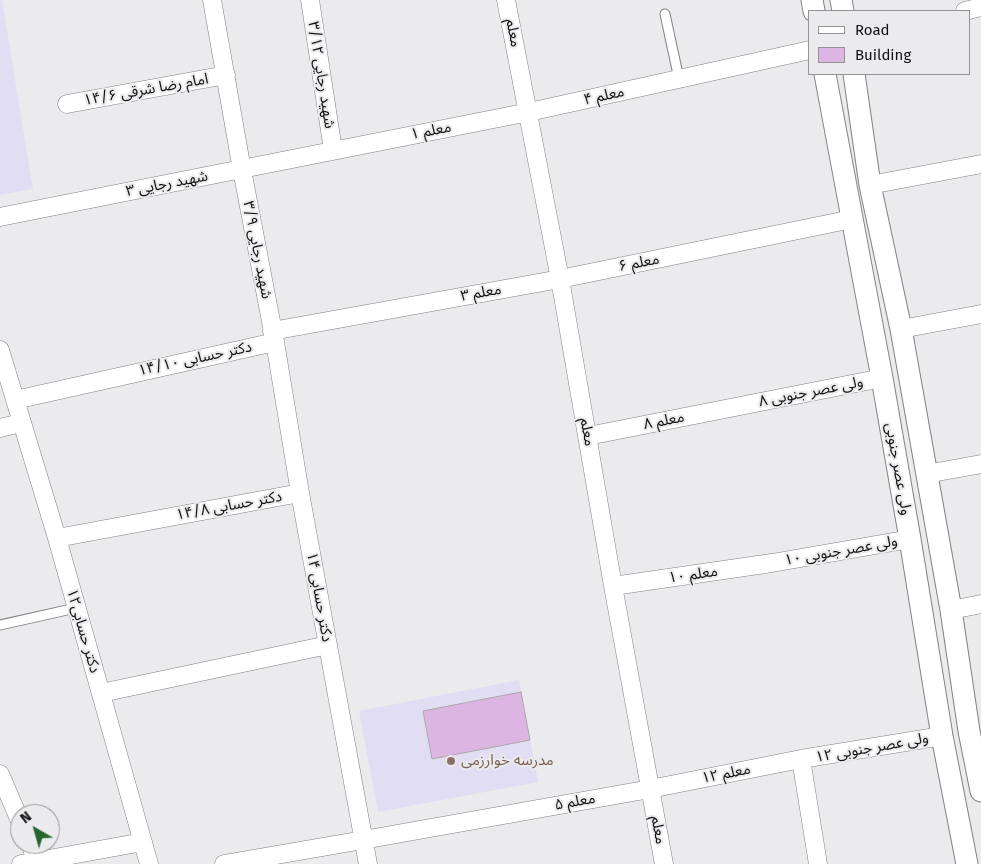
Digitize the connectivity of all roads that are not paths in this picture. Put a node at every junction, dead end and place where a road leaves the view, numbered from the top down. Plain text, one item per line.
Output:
1 (212, 0) edge
2 (310, 0) edge
3 (506, 0) edge
4 (665, 14) dead end
5 (808, 50) edge
6 (825, 75) edge
7 (854, 75) edge
8 (678, 80) junction
9 (227, 84) junction
10 (66, 104) dead end
11 (529, 112) junction
12 (333, 150) junction
13 (981, 164) edge
14 (242, 170) junction
15 (870, 185) junction
16 (0, 217) edge
17 (852, 219) junction
18 (560, 279) junction
19 (981, 314) edge
20 (901, 329) junction
21 (273, 336) junction
22 (0, 350) edge
23 (882, 378) junction
24 (15, 400) junction
25 (740, 406) joint
26 (21, 423) junction
27 (0, 428) edge
28 (588, 436) junction
29 (981, 464) edge
30 (926, 474) junction
31 (300, 493) junction
32 (57, 538) junction
33 (910, 539) junction
34 (772, 563) joint
35 (613, 586) junction
36 (981, 604) edge
37 (76, 608) junction
38 (951, 610) junction
39 (3, 624) edge
40 (328, 645) junction
41 (101, 693) junction
42 (975, 730) edge
43 (942, 736) junction
44 (801, 760) junction
45 (0, 774) edge
46 (650, 789) junction
47 (981, 791) edge
48 (13, 804) edge
49 (363, 840) junction
50 (143, 842) junction
51 (62, 861) edge
52 (29, 863) edge
53 (149, 864) edge
54 (224, 864) edge
55 (368, 864) edge
56 (664, 864) edge
57 (818, 864) edge
58 (967, 864) edge

1 - 9 street, شهید رجایی ۳/۹
2 - 12 street, شهید رجایی ۳/۱۲
3 - 11 street, معلم
4 - 8 lane
5 - 8 street, معلم ۴
6 - 17 street, ولی عصر جنوبی
7 - 15 street, ولی عصر جنوبی
8 - 11 street, معلم ۴
9 - 10 street, امام رضا شرقی ۱۴/۶
9 - 14 street, شهید رجایی ۳/۹
11 - 12 street, معلم ۱
11 - 18 street, معلم
12 - 14 street, شهید رجایی ۳
13 - 15 street
14 - 16 street, شهید رجایی ۳
14 - 21 street, شهید رجایی ۳/۹
15 - 20 street, ولی عصر جنوبی
17 - 18 street, معلم ۶
17 - 23 street, ولی عصر جنوبی
18 - 21 street, معلم ۳
18 - 28 street, معلم
19 - 20 street
20 - 30 street, ولی عصر جنوبی
21 - 24 street, دکتر حسابی ۱۴/۱۰
21 - 31 street, دکتر حسابی ۱۴
22 - 24 street, دکتر حسابی۱۲
23 - 25 street, ولی عصر جنوبی ۸
23 - 33 street, ولی عصر جنوبی
24 - 26 street, دکتر حسابی۱۲
25 - 28 street, معلم ۸
26 - 27 street
26 - 32 street, دکتر حسابی۱۲
28 - 35 street, معلم
29 - 30 street
30 - 38 street, ولی عصر جنوبی
31 - 32 street, دکتر حسابی ۱۴/۸
31 - 40 street, دکتر حسابی ۱۴
32 - 37 street, دکتر حسابی۱۲
33 - 34 street, ولی عصر جنوبی ۱۰
33 - 43 street, ولی عصر جنوبی
34 - 35 street, معلم ۱۰
35 - 46 street, معلم
36 - 38 street
37 - 39 lane
37 - 41 street, دکتر حسابی۱۲
38 - 42 street, ولی عصر جنوبی
40 - 41 street
40 - 49 street, دکتر حسابی ۱۴
41 - 50 street, دکتر حسابی۱۲
42 - 47 street, ولی عصر جنوبی
43 - 44 street, ولی عصر جنوبی ۱۲
43 - 58 street, ولی عصر جنوبی
44 - 46 street, معلم ۱۲
44 - 57 street
45 - 48 street
46 - 49 street, معلم ۵
46 - 56 street, معلم
49 - 54 street, معلم ۵
49 - 55 street, دکتر حسابی ۱۴
50 - 51 street
50 - 53 street, دکتر حسابی۱۲
51 - 52 street

